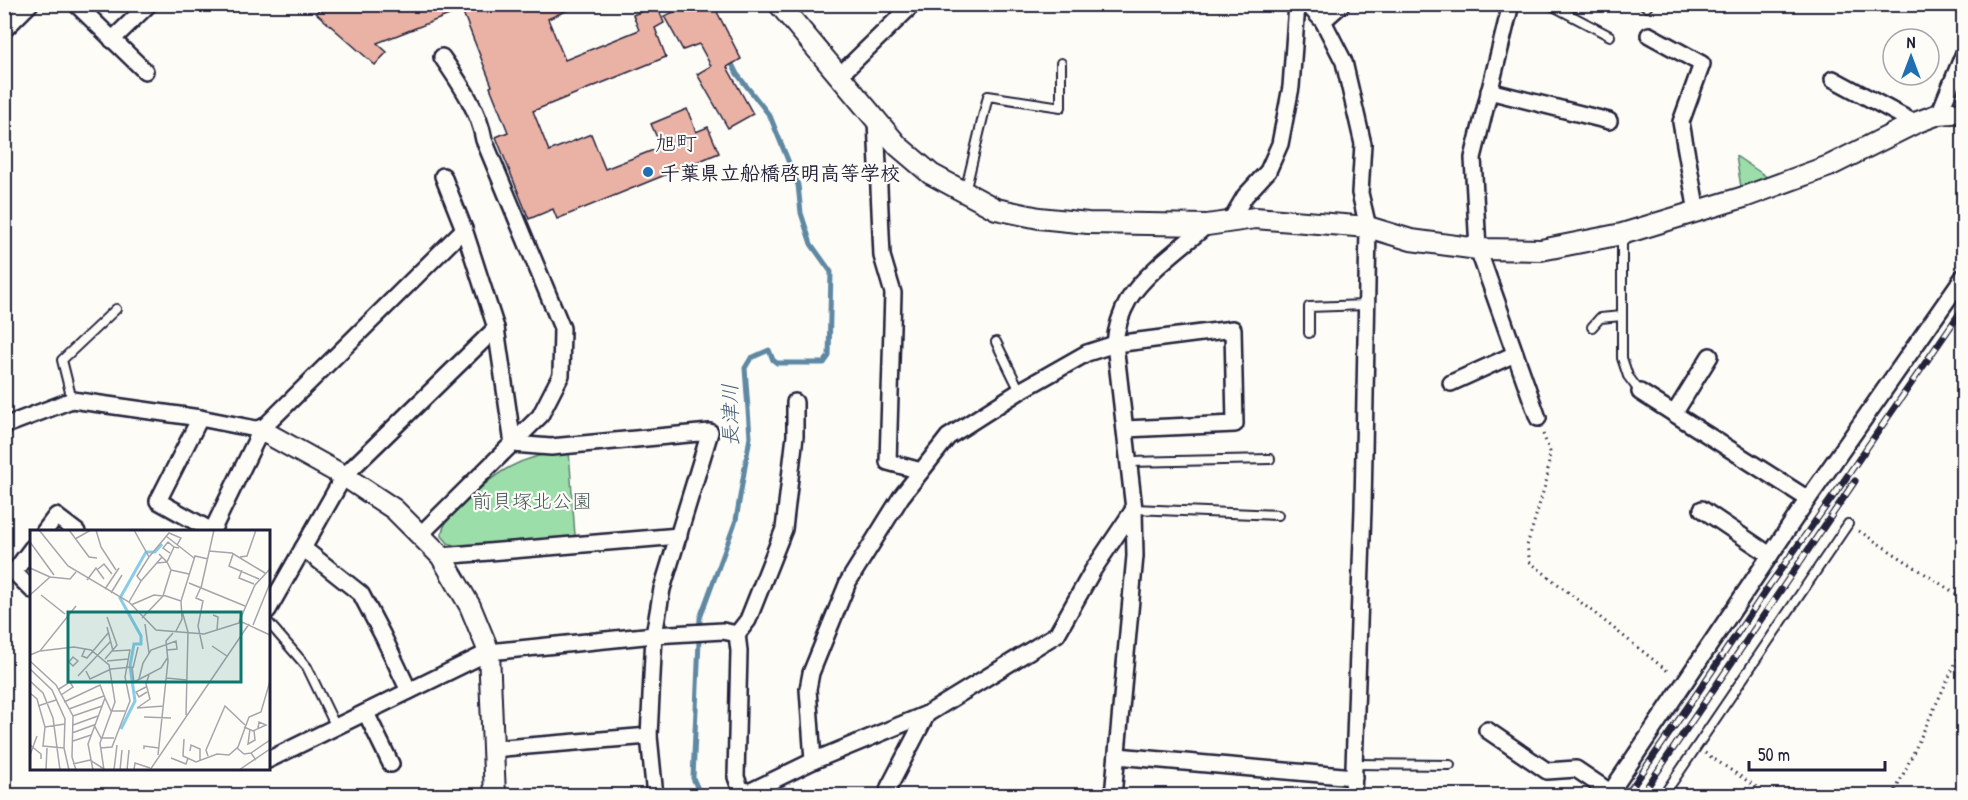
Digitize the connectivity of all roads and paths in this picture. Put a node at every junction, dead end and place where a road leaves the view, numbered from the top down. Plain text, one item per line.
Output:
1 (30, 4) edge
2 (76, 4) edge
3 (149, 4) edge
4 (779, 4) edge
5 (913, 4) edge
6 (1298, 4) edge
7 (1307, 4) edge
8 (1342, 4) edge
9 (1511, 4) edge
10 (1549, 4) edge
11 (1323, 21) junction
12 (4, 30) edge
13 (1649, 35) dead end
14 (1610, 36) dead end
15 (112, 40) junction
16 (1964, 53) edge
17 (442, 57) dead end
18 (1061, 63) dead end
19 (145, 71) dead end
20 (840, 76) junction
21 (1833, 79) dead end
22 (1490, 91) junction
23 (1964, 112) edge
24 (1939, 114) junction
25 (876, 120) junction
26 (1610, 120) dead end
27 (1915, 123) junction
28 (443, 176) dead end
29 (965, 193) junction
30 (1697, 212) junction
31 (1231, 220) junction
32 (1207, 225) junction
33 (1368, 227) junction
34 (464, 229) junction
35 (1622, 234) junction
36 (1478, 249) junction
37 (1964, 276) edge
38 (1366, 305) junction
39 (116, 309) dead end
40 (1622, 316) junction
41 (1592, 327) dead end
42 (496, 328) junction
43 (1309, 333) dead end
44 (996, 342) dead end
45 (1115, 344) junction
46 (1515, 354) junction
47 (1710, 356) dead end
48 (1450, 383) dead end
49 (1020, 391) junction
50 (1640, 393) joint
51 (72, 400) junction
52 (795, 402) dead end
53 (1674, 414) junction
54 (200, 418) junction
55 (1538, 418) joint
56 (4, 426) edge
57 (1125, 429) junction
58 (261, 430) junction
59 (513, 444) junction
60 (1270, 459) dead end
61 (1129, 462) junction
62 (921, 471) junction
63 (344, 476) junction
64 (1808, 499) junction
65 (1134, 508) junction
66 (1702, 508) dead end
67 (1278, 515) dead end
68 (1848, 524) joint
69 (45, 530) edge
70 (76, 530) edge
71 (210, 530) edge
72 (212, 530) edge
73 (421, 534) junction
74 (679, 536) junction
75 (303, 548) junction
76 (30, 551) edge
77 (1770, 555) junction
78 (441, 556) junction
79 (30, 588) edge
80 (1964, 599) edge
81 (270, 606) edge
82 (270, 624) edge
83 (737, 634) junction
84 (654, 635) junction
85 (1964, 645) edge
86 (489, 652) junction
87 (1683, 684) junction
88 (409, 691) junction
89 (366, 713) junction
90 (927, 714) junction
91 (336, 727) junction
92 (1487, 730) dead end
93 (649, 736) junction
94 (1696, 747) junction
95 (493, 749) junction
96 (1117, 756) junction
97 (270, 759) edge
98 (813, 761) junction
99 (391, 764) dead end
100 (1450, 765) dead end
101 (1354, 770) junction
102 (1609, 794) edge
103 (495, 795) edge
104 (655, 795) edge
105 (887, 795) edge
106 (1113, 795) edge
107 (1353, 795) edge
108 (1663, 795) edge
109 (1770, 795) edge
110 (1893, 795) edge

1 - 12 street
2 - 15 street
3 - 15 street
4 - 20 street
5 - 20 street
6 - 31 street
7 - 11 street
8 - 11 street
9 - 22 street
10 - 14 lane
11 - 33 street
13 - 30 street
15 - 19 street
16 - 24 street
17 - 59 street
18 - 29 lane
20 - 25 street
21 - 27 street
22 - 26 street
22 - 36 street
23 - 24 street
24 - 27 street
25 - 29 street
25 - 62 street
27 - 30 street
28 - 34 street
29 - 32 street
30 - 35 street
31 - 32 street
31 - 33 street
32 - 45 street
33 - 36 street
33 - 38 street
34 - 42 street
34 - 58 street
35 - 36 street
35 - 40 lane
36 - 46 street
37 - 64 street
38 - 43 lane
38 - 101 street
39 - 51 lane
40 - 41 lane
40 - 50 lane
42 - 59 street
42 - 63 street
44 - 49 lane
45 - 49 street
45 - 57 street
45 - 57 street
46 - 48 street
46 - 55 street
47 - 53 street
49 - 62 street
50 - 53 street
51 - 54 street
51 - 56 street
52 - 83 street
53 - 64 street
54 - 58 street
54 - 71 street
55 - 87 path
57 - 61 street
58 - 63 street
58 - 72 street
59 - 73 street
59 - 74 street
60 - 61 lane
61 - 65 street
62 - 98 street
63 - 73 street
63 - 75 street
64 - 77 street
65 - 67 lane
65 - 90 street
65 - 96 street
66 - 77 street
68 - 80 path
68 - 94 lane
69 - 70 street
73 - 78 street
74 - 78 street
74 - 84 street
75 - 81 street
75 - 88 street
76 - 79 street
77 - 87 street
78 - 86 street
82 - 91 lane
83 - 84 street
83 - 98 street
84 - 86 street
84 - 93 street
85 - 110 path
86 - 88 street
86 - 95 street
87 - 102 street
88 - 89 street
89 - 91 street
89 - 99 street
90 - 98 street
90 - 105 street
91 - 97 street
92 - 102 street
93 - 95 street
93 - 104 street
94 - 108 lane
94 - 109 path
95 - 103 street
96 - 101 street
96 - 106 street
100 - 101 lane
101 - 107 street

